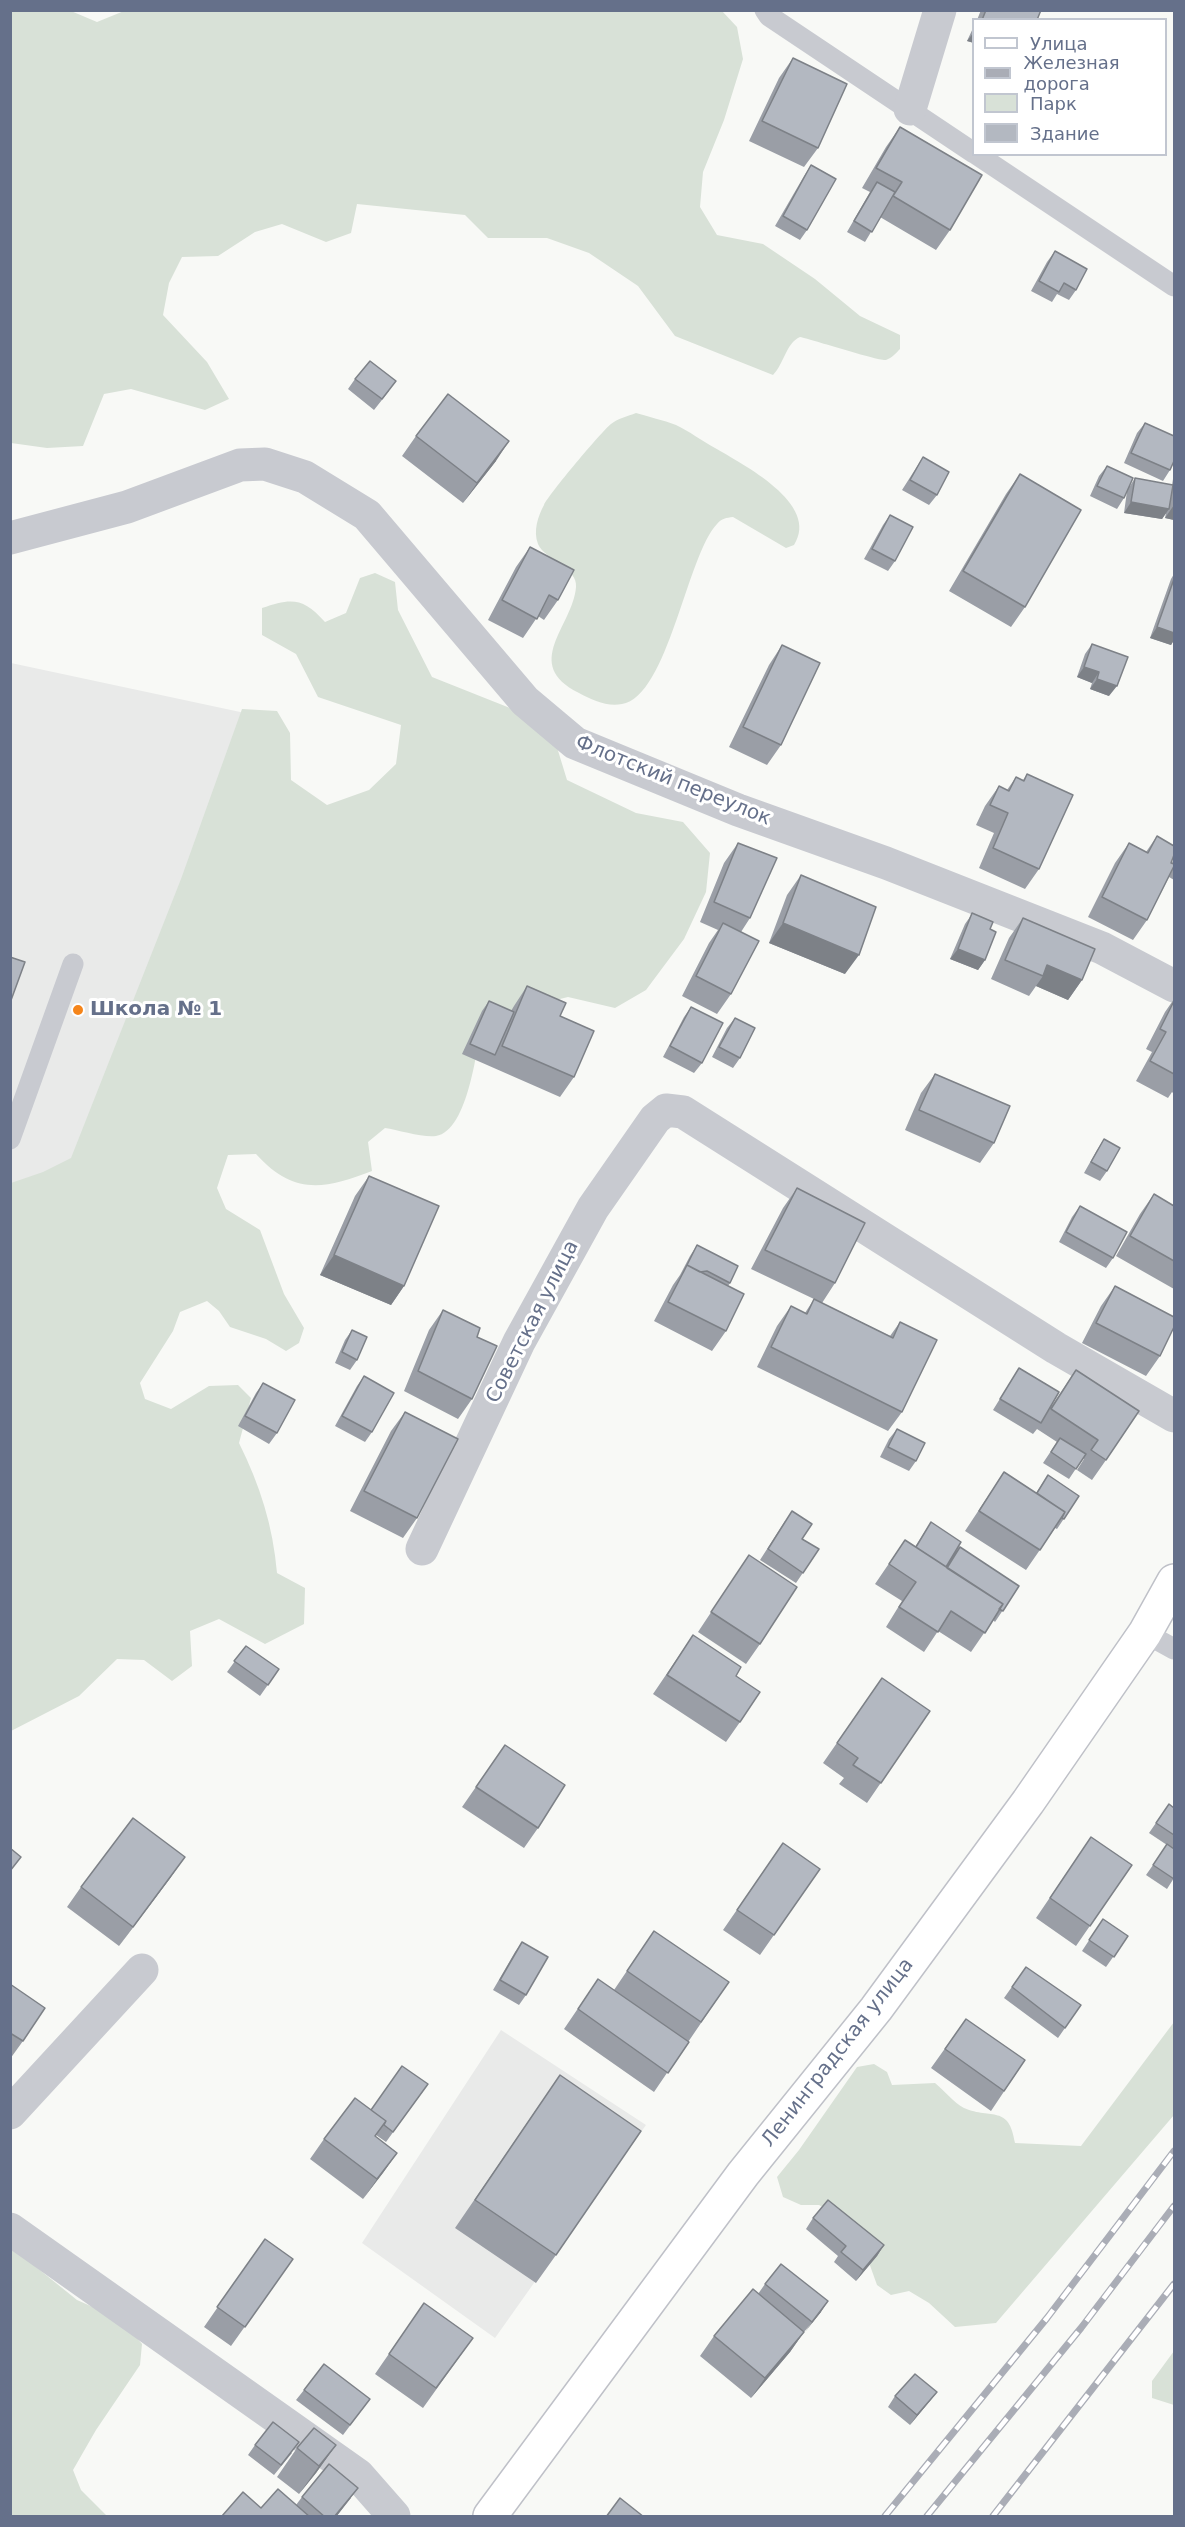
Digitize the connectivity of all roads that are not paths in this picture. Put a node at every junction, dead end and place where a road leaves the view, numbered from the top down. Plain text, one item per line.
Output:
1 (765, 10) edge
2 (940, 10) edge
3 (910, 109) junction
4 (972, 152) edge
5 (978, 156) edge
6 (1174, 286) edge
7 (10, 538) edge
8 (73, 964) dead end
9 (1174, 986) edge
10 (10, 1139) edge
11 (1174, 1416) edge
12 (422, 1549) dead end
13 (1174, 1581) edge
14 (1145, 1633) junction
15 (1174, 1648) edge
16 (142, 1970) dead end
17 (10, 2113) edge
18 (10, 2229) edge
19 (394, 2517) edge
20 (490, 2517) edge

1 - 3 lane
2 - 3 street
3 - 4 lane
5 - 6 lane
7 - 9 street, Флотский переулок
8 - 10 lane
11 - 12 street, Советская улица
13 - 14 main road, Ленинградская улица
14 - 15 lane
14 - 20 main road, Ленинградская улица
16 - 17 street
18 - 19 street

